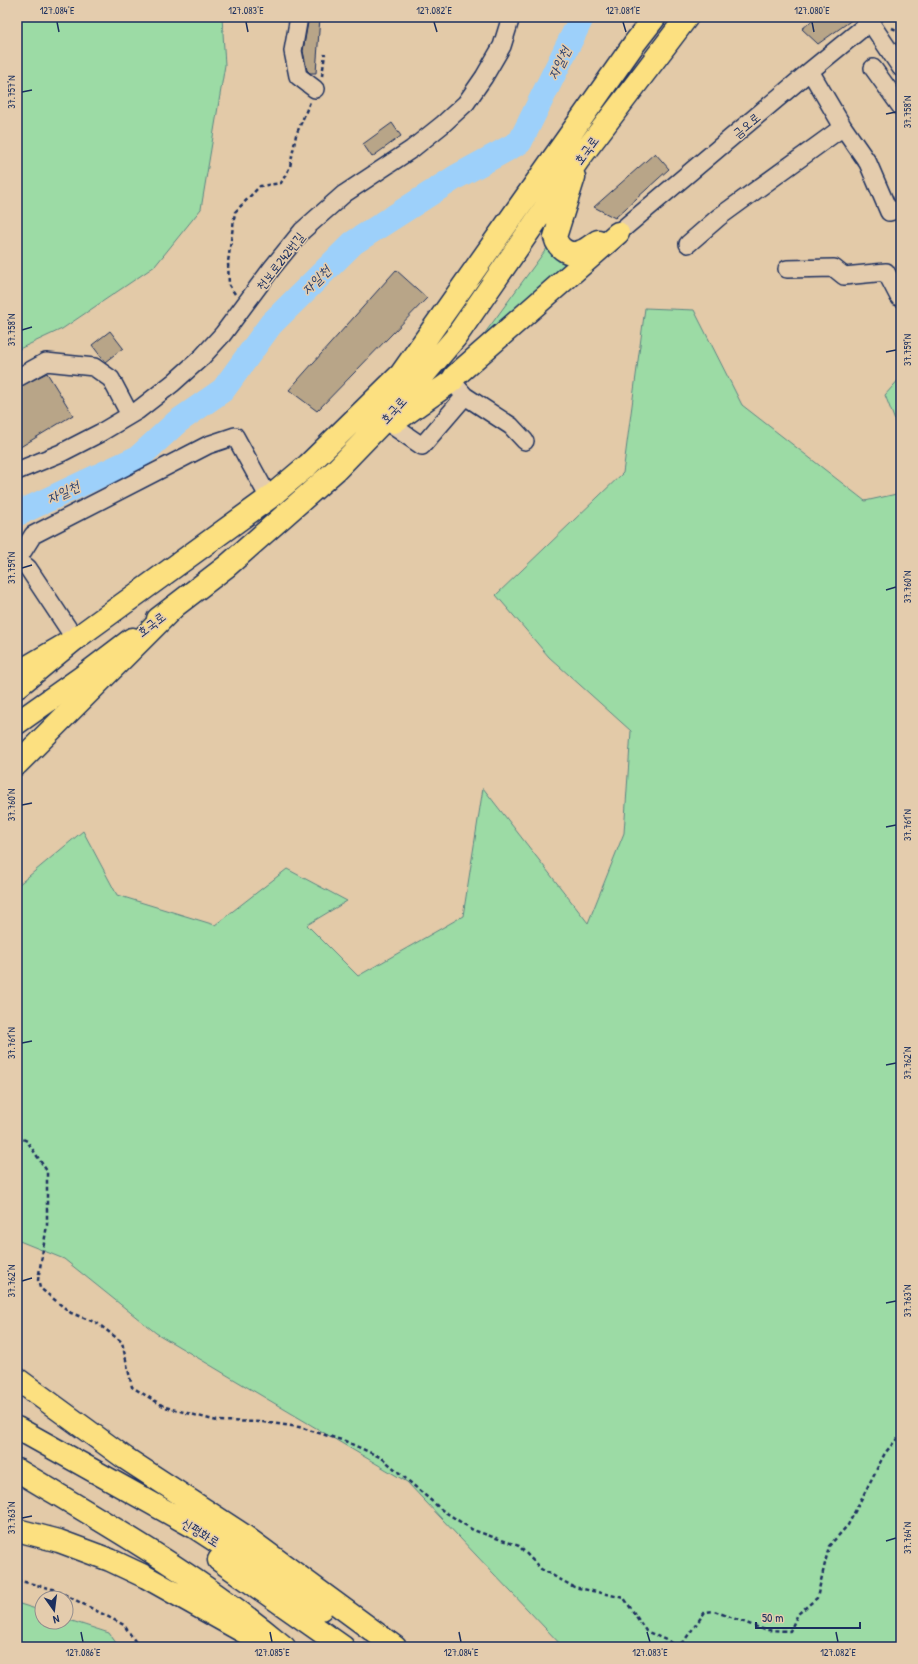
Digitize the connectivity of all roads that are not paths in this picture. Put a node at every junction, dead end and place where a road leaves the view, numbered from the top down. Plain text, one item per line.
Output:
1 (299, 17) edge
2 (512, 17) edge
3 (655, 17) edge
4 (687, 17) edge
5 (872, 19) edge
6 (873, 68) dead end
7 (901, 68) edge
8 (810, 71) junction
9 (315, 89) road end
10 (901, 107) edge
11 (843, 127) junction
12 (579, 159) junction
13 (901, 211) edge
14 (618, 233) junction
15 (688, 244) dead end
16 (787, 268) dead end
17 (901, 296) edge
18 (17, 378) edge
19 (458, 388) junction
20 (130, 414) junction
21 (390, 424) junction
22 (525, 441) dead end
23 (336, 470) junction
24 (17, 471) edge
25 (269, 498) junction
26 (18, 559) edge
27 (172, 608) junction
28 (75, 639) junction
29 (17, 673) edge
30 (17, 687) edge
31 (17, 723) edge
32 (17, 764) edge
33 (17, 1379) edge
34 (17, 1428) edge
35 (17, 1434) edge
36 (17, 1470) edge
37 (17, 1530) edge
38 (17, 1537) edge
39 (110, 1560) junction
40 (271, 1647) edge
41 (284, 1647) edge
42 (343, 1647) edge
43 (379, 1647) edge
44 (395, 1647) edge

1 - 9 street
2 - 20 street, 천보로242번길
3 - 25 main road, 호국로
4 - 12 main road, 호국로
5 - 7 street
5 - 8 street, 금오로
6 - 10 street
8 - 11 street
8 - 14 street, 금오로
11 - 13 street
11 - 15 street
12 - 14 main road
12 - 23 main road, 호국로
14 - 19 main road
16 - 17 street
18 - 20 street
19 - 21 main road
19 - 21 street
19 - 22 street
20 - 24 street, 천보로242번길
21 - 23 main road
23 - 27 main road, 호국로
25 - 26 street
25 - 28 main road, 호국로
26 - 28 street
27 - 31 main road, 호국로
27 - 32 main road
28 - 29 main road
28 - 30 main road, 호국로
33 - 44 main road
34 - 43 main road, 신평화로
35 - 42 main road, 신평화로
36 - 41 main road
37 - 39 main road
38 - 39 main road
39 - 40 main road

